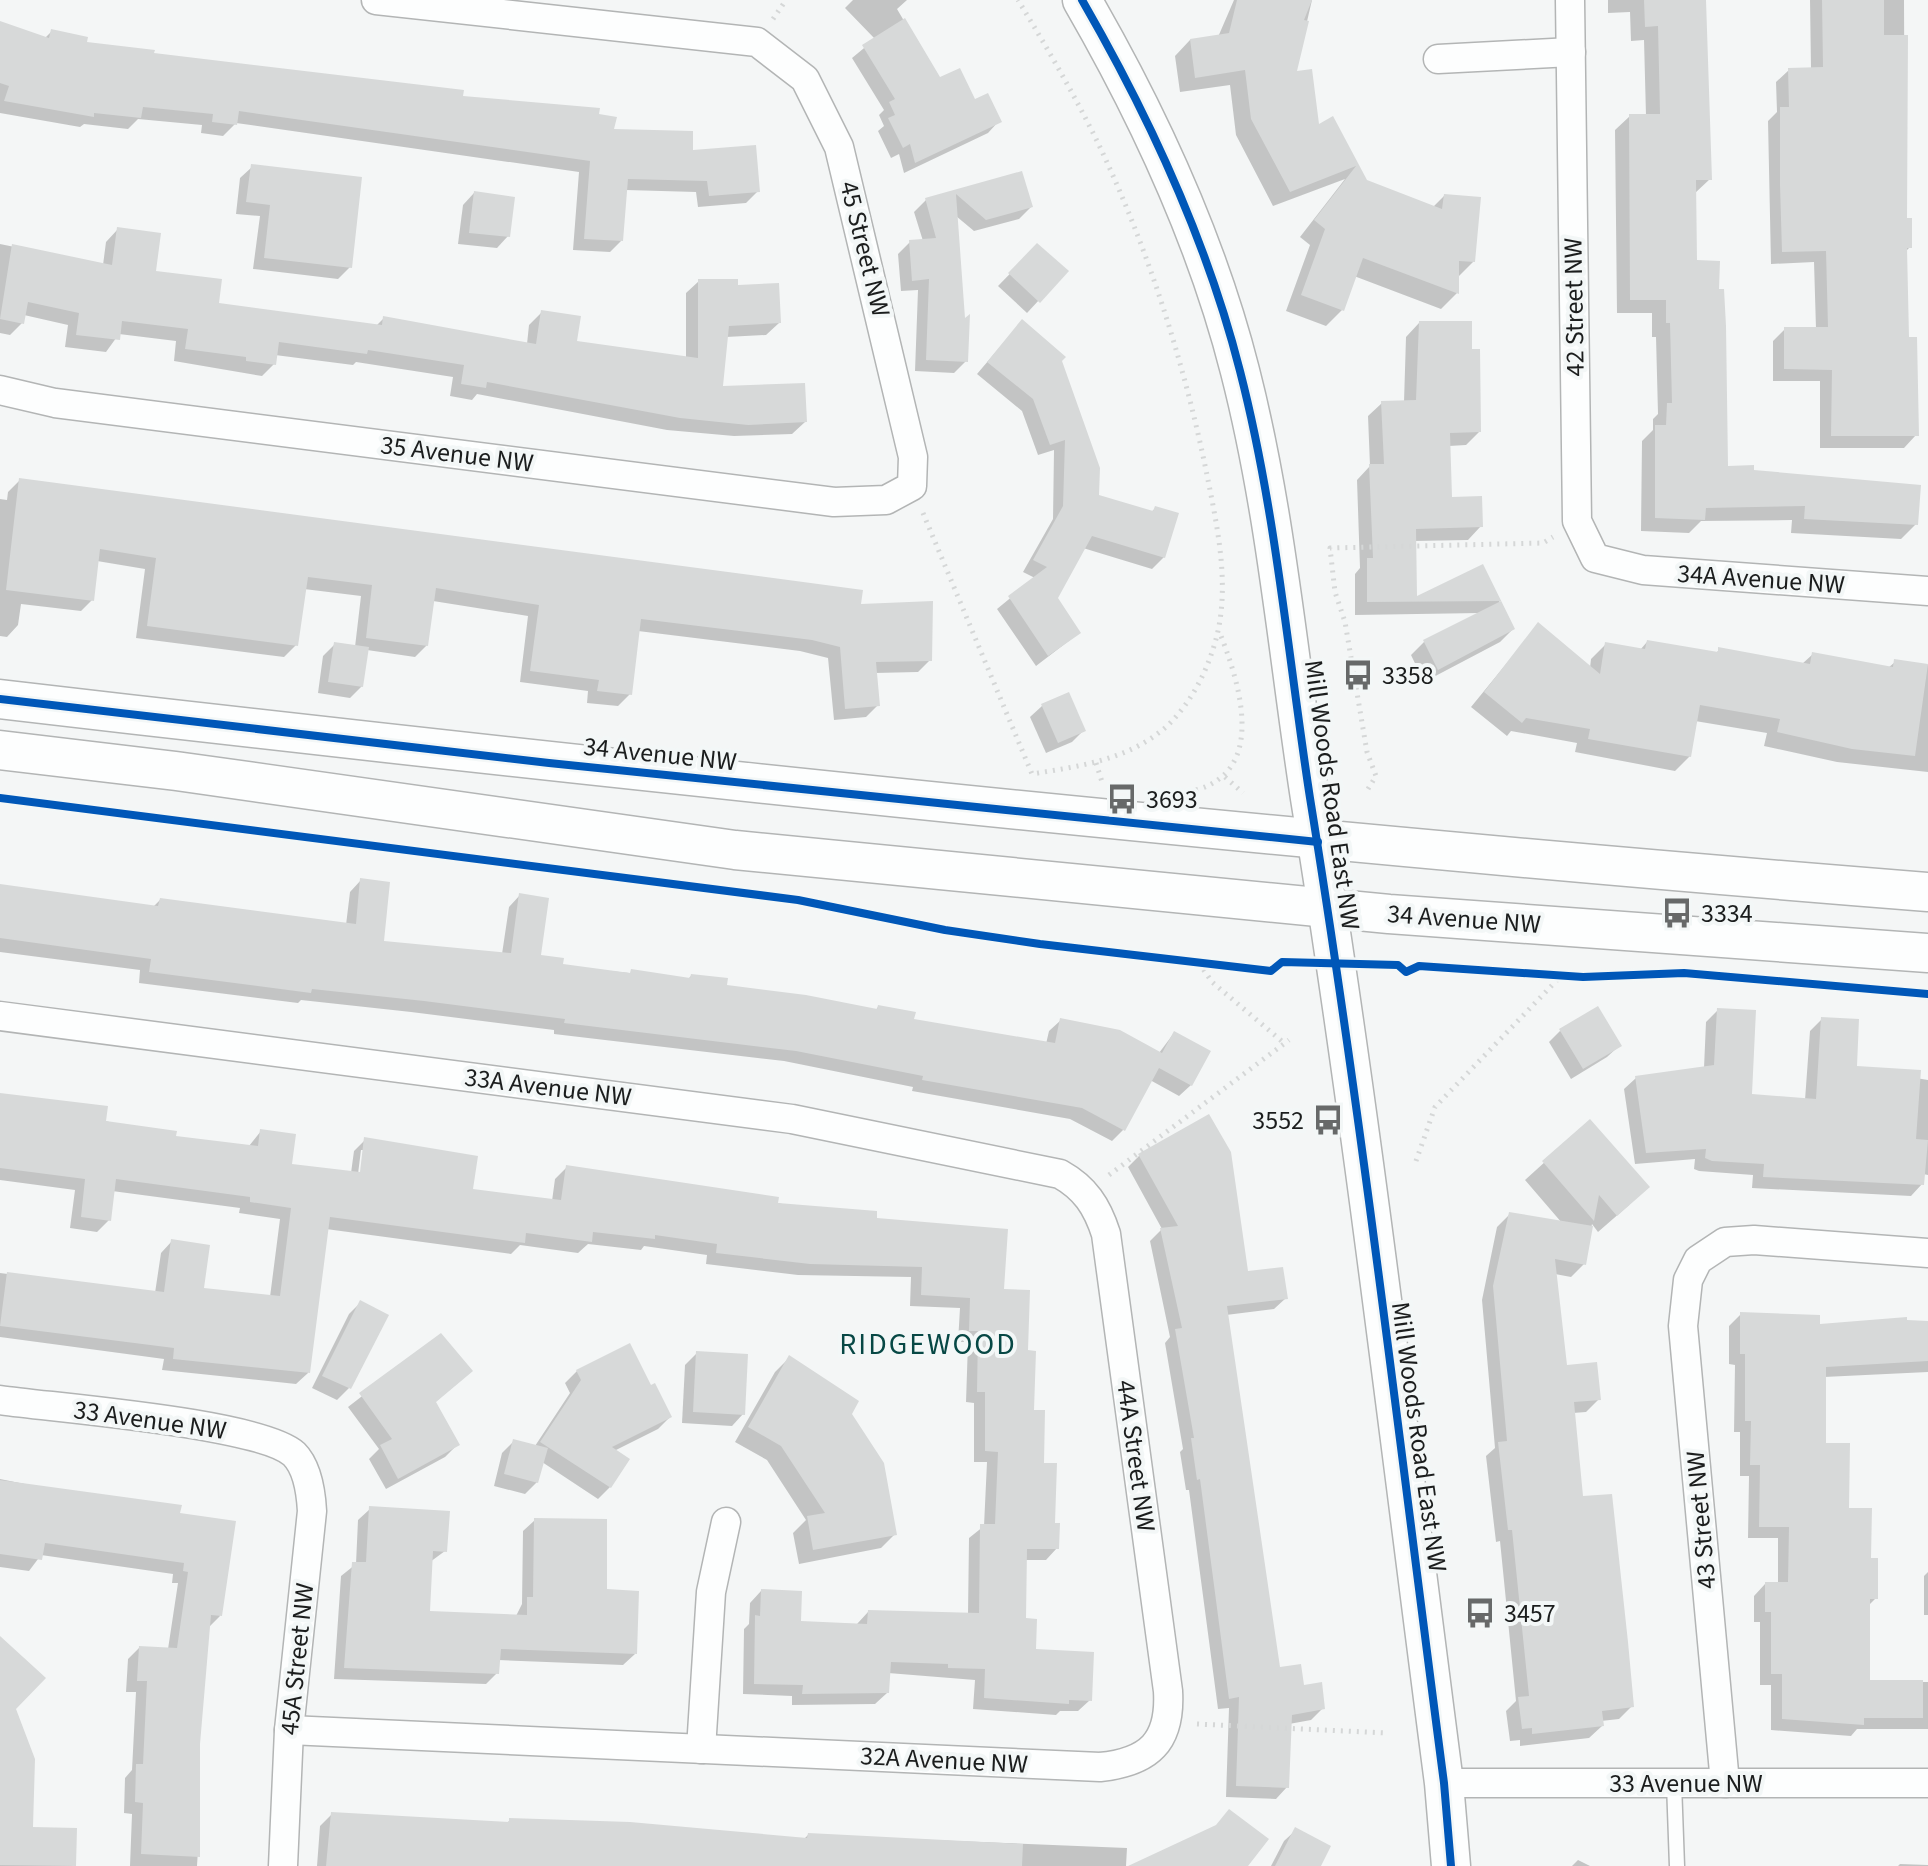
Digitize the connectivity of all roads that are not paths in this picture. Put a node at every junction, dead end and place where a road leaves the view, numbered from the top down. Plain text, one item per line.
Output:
1 (376, 0) edge
2 (1082, 0) edge
3 (1570, 0) edge
4 (1571, 52) junction
5 (1438, 59) dead end
6 (0, 390) edge
7 (912, 486) joint
8 (1595, 558) joint
9 (1928, 591) edge
10 (0, 699) edge
11 (0, 750) edge
12 (1318, 842) junction
13 (1928, 892) edge
14 (1329, 909) junction
15 (1928, 953) edge
16 (0, 1016) edge
17 (1086, 1193) joint
18 (1928, 1253) edge
19 (0, 1400) edge
20 (296, 1456) joint
21 (726, 1522) dead end
22 (1168, 1723) joint
23 (289, 1730) junction
24 (701, 1749) junction
25 (1444, 1783) junction
26 (1674, 1783) junction
27 (1725, 1783) junction
28 (1928, 1783) edge
29 (283, 1866) edge
30 (1451, 1866) edge
31 (1677, 1866) edge

1 - 7 street, 45 Street NW
2 - 12 main road, Mill Woods Road East NW
3 - 4 street, 42 Street NW
4 - 5 street
4 - 8 street, 42 Street NW
6 - 7 street, 35 Avenue NW
8 - 9 street, 34A Avenue NW
10 - 12 main road, 34 Avenue NW
11 - 14 main road, 34 Avenue NW
12 - 13 main road, 34 Avenue NW
12 - 14 main road, Mill Woods Road East NW
14 - 15 main road, 34 Avenue NW
14 - 25 main road, Mill Woods Road East NW
16 - 17 street, 33A Avenue NW
17 - 22 street, 44A Street NW
18 - 27 street, 43 Street NW
19 - 20 street, 33 Avenue NW
20 - 23 street, 45A Street NW
21 - 24 street
22 - 24 street, 32A Avenue NW
23 - 24 street, 32A Avenue NW
23 - 29 street, 45A Street NW
25 - 26 street, 33 Avenue NW
25 - 30 main road, Mill Woods Road East NW
26 - 27 street, 33 Avenue NW
26 - 31 lane
27 - 28 street, 33 Avenue NW

